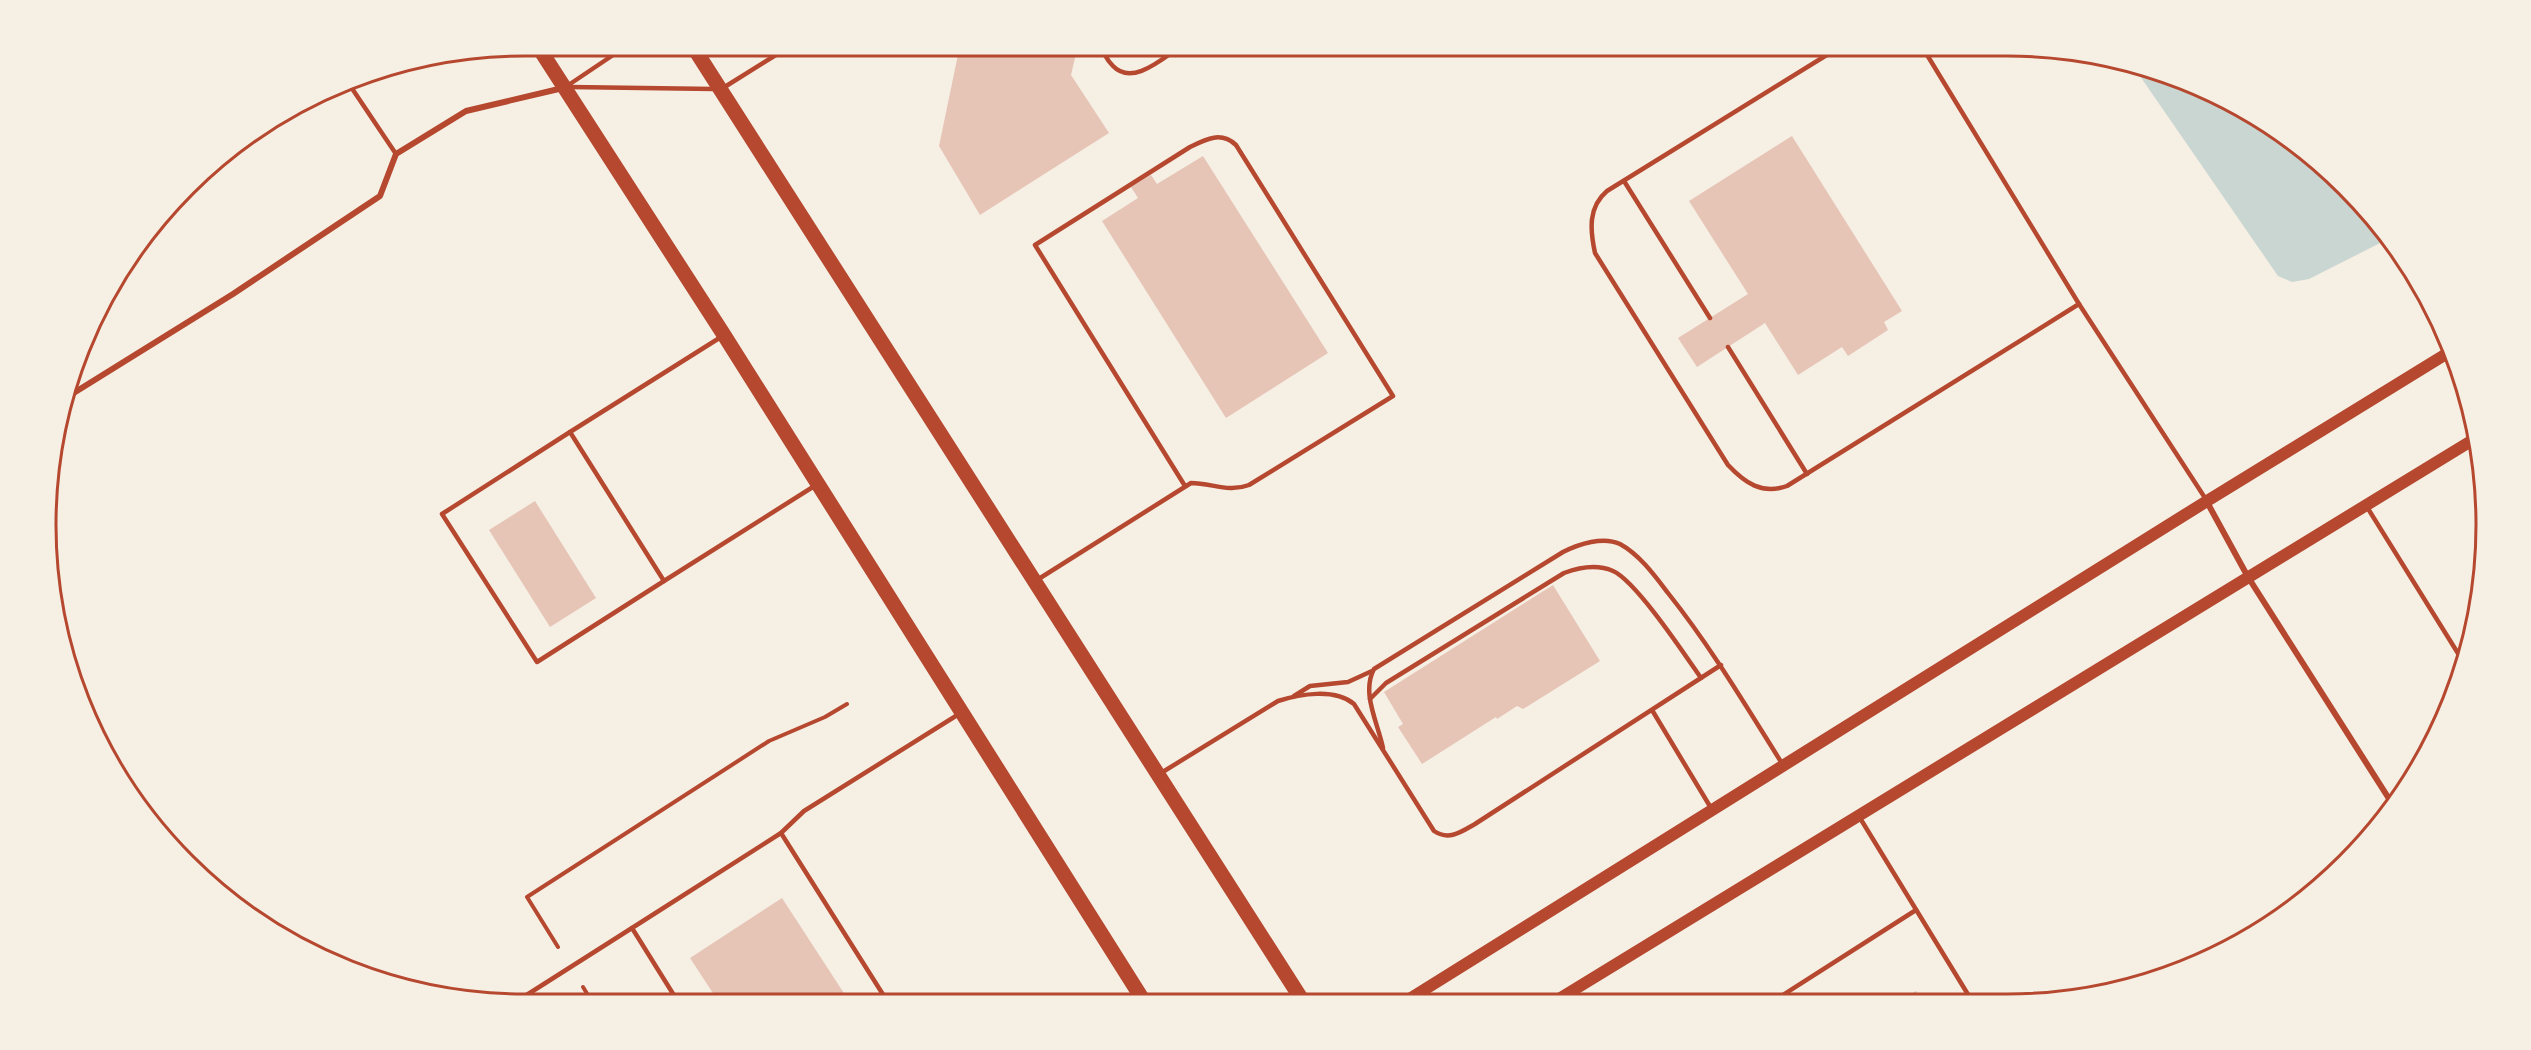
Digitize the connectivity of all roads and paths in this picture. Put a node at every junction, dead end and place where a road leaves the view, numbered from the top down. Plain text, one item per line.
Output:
1 (544, 56) edge
2 (611, 56) edge
3 (699, 56) edge
4 (774, 56) edge
5 (1105, 56) edge
6 (1165, 56) edge
7 (1825, 56) edge
8 (1928, 56) edge
9 (564, 87) junction
10 (352, 88) edge
11 (720, 89) junction
12 (396, 154) junction
13 (1624, 181) junction
14 (2079, 304) junction
15 (1710, 318) dead end
16 (724, 335) junction
17 (1728, 347) dead end
18 (2444, 355) edge
19 (74, 393) edge
20 (570, 432) junction
21 (2468, 443) edge
22 (1808, 474) junction
23 (818, 484) junction
24 (1185, 486) junction
25 (2207, 501) junction
26 (2366, 505) junction
27 (2248, 577) junction
28 (664, 581) junction
29 (1034, 581) junction
30 (2458, 653) edge
31 (1721, 665) junction
32 (1374, 669) junction
33 (1701, 678) junction
34 (1293, 697) junction
35 (1370, 699) junction
36 (847, 704) dead end
37 (1652, 710) junction
38 (961, 712) junction
39 (1384, 753) junction
40 (1783, 765) junction
41 (1158, 775) junction
42 (2388, 798) edge
43 (1712, 809) junction
44 (1858, 816) junction
45 (781, 833) junction
46 (1916, 910) junction
47 (632, 928) junction
48 (571, 968) junction
49 (529, 994) edge
50 (587, 994) edge
51 (673, 994) edge
52 (883, 994) edge
53 (1139, 994) edge
54 (1298, 994) edge
55 (1416, 994) edge
56 (1567, 994) edge
57 (1785, 994) edge
58 (1968, 994) edge

1 - 9 main road
2 - 9 lane
3 - 11 main road
4 - 11 lane
5 - 6 lane
7 - 13 lane
8 - 14 lane
9 - 11 lane
9 - 12 street
9 - 16 main road
10 - 12 lane
11 - 29 main road
12 - 19 street
13 - 15 lane
13 - 22 lane
14 - 22 lane
14 - 25 lane
16 - 20 lane
16 - 23 main road
17 - 22 lane
18 - 25 main road
20 - 28 lane
20 - 28 lane
21 - 26 main road
23 - 28 lane
23 - 38 main road
24 - 24 lane
24 - 29 lane
25 - 27 street
25 - 40 main road
26 - 27 main road
26 - 30 lane
27 - 42 street
27 - 44 main road
29 - 41 main road
31 - 32 lane
31 - 33 lane
31 - 40 lane
32 - 34 lane
32 - 35 lane
33 - 35 lane
33 - 37 lane
34 - 39 lane
34 - 41 lane
35 - 39 lane
36 - 48 path
37 - 39 lane
37 - 43 lane
38 - 45 lane
38 - 53 main road
40 - 43 main road
41 - 54 main road
43 - 55 main road
44 - 46 lane
44 - 56 main road
45 - 47 lane
45 - 52 lane
46 - 57 lane
46 - 58 lane
47 - 48 lane
47 - 51 lane
48 - 49 lane
48 - 50 path

